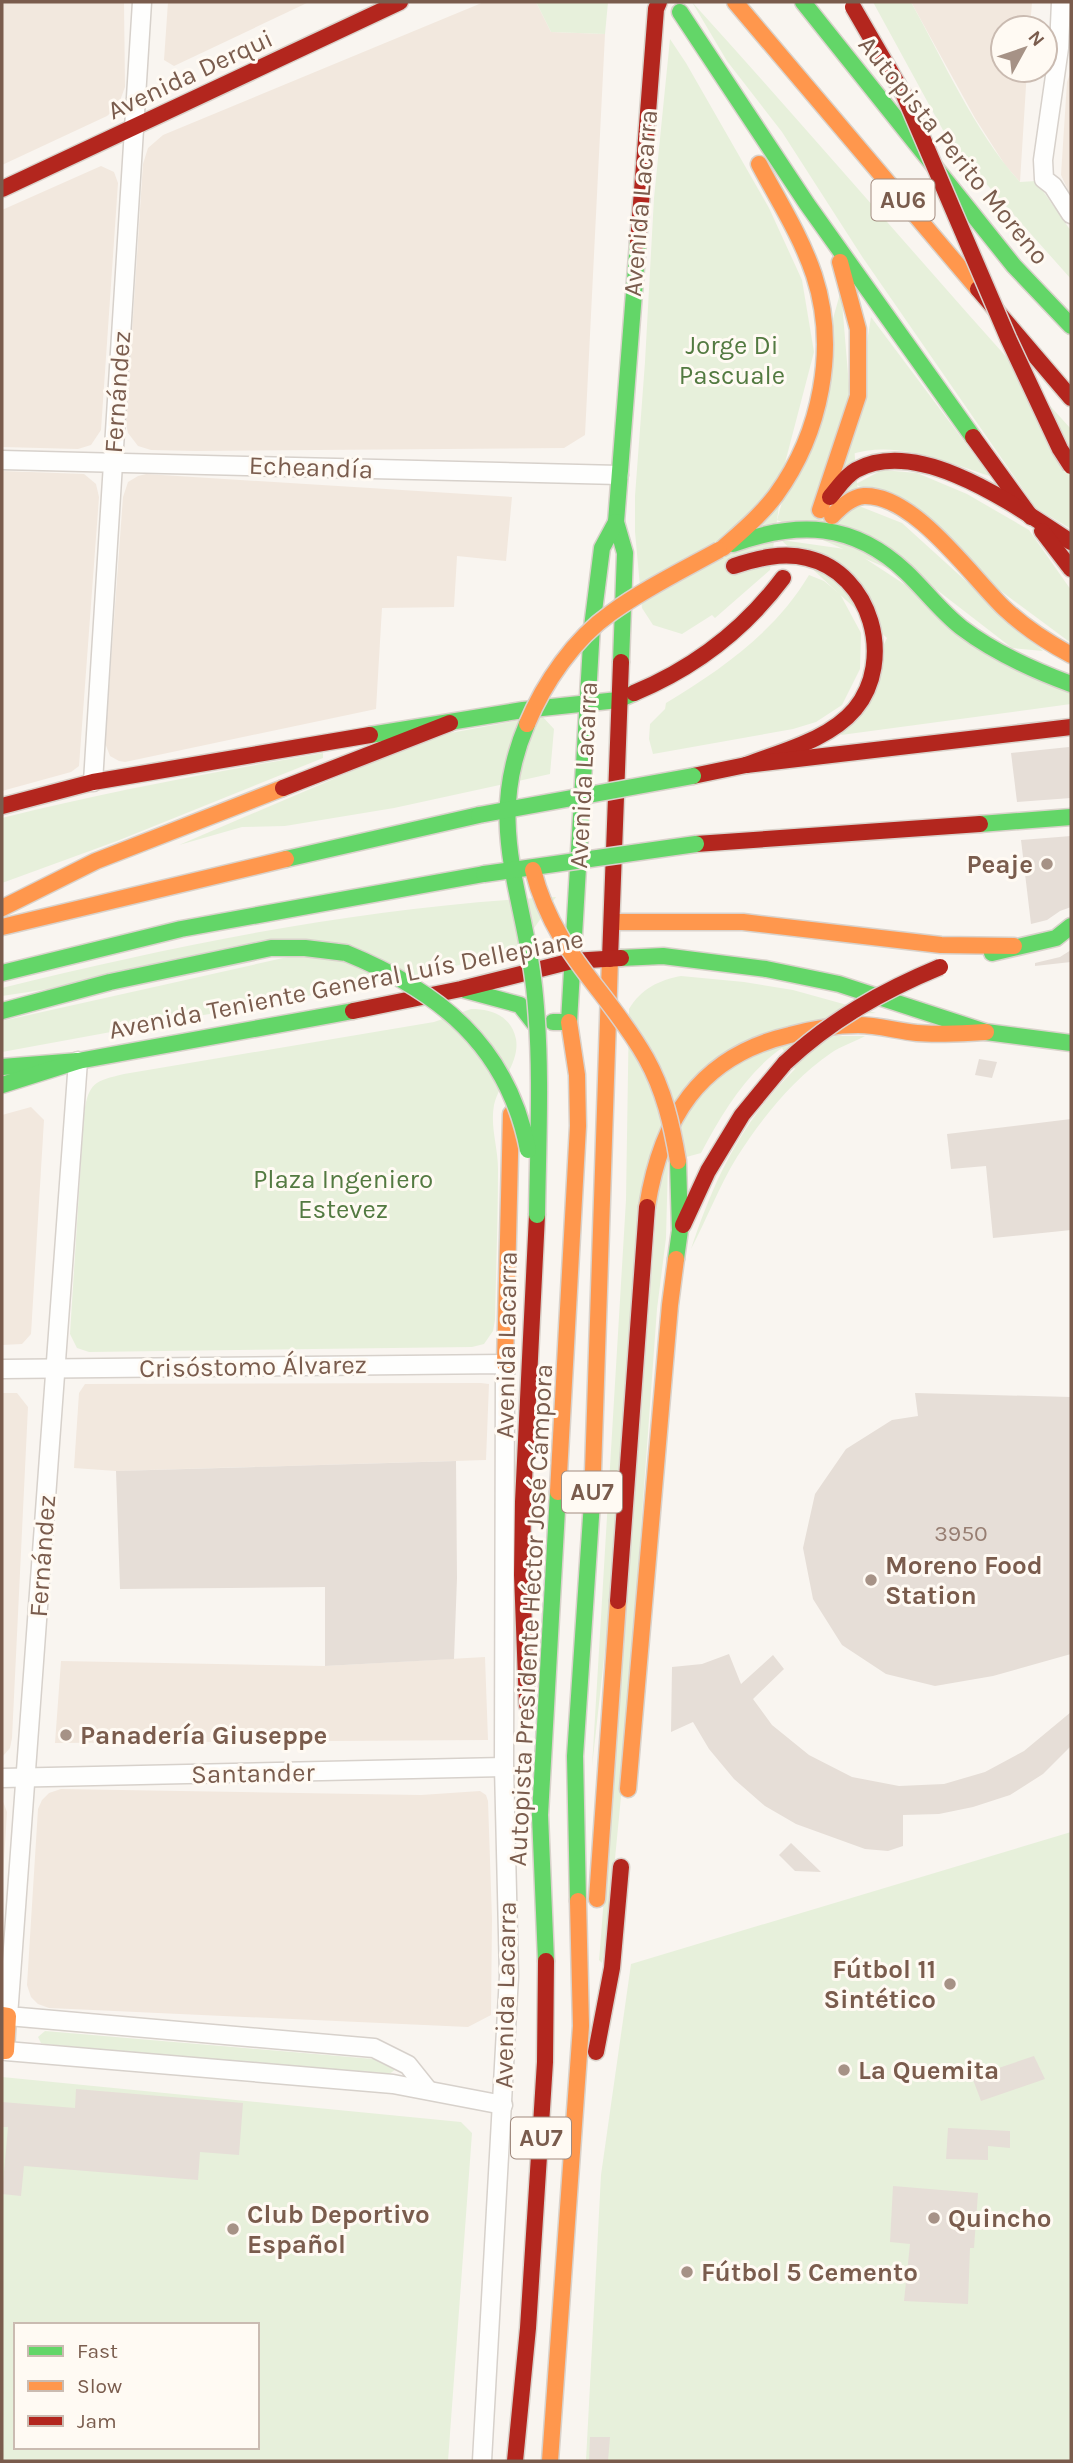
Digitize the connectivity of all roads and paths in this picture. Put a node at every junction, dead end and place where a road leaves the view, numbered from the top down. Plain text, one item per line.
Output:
1 (142, 2) edge
2 (400, 2) edge
3 (735, 2) edge
4 (803, 2) edge
5 (1061, 2) edge
6 (656, 4) edge
7 (852, 4) edge
8 (680, 12) dead end
9 (1065, 49) edge
10 (715, 70) junction
11 (134, 128) junction
12 (2, 190) edge
13 (1071, 214) edge
14 (833, 240) junction
15 (1071, 327) edge
16 (1071, 398) edge
17 (2, 460) edge
18 (113, 462) junction
19 (1071, 466) edge
20 (620, 475) junction
21 (824, 511) junction
22 (1031, 517) junction
23 (616, 523) junction
24 (1071, 542) edge
25 (721, 549) junction
26 (728, 569) dead end
27 (1071, 569) edge
28 (783, 578) dead end
29 (640, 619) dead end
30 (1071, 655) edge
31 (1071, 684) edge
32 (618, 700) junction
33 (587, 704) junction
34 (450, 723) junction
35 (549, 723) dead end
36 (1071, 727) edge
37 (746, 765) junction
38 (93, 782) junction
39 (529, 787) dead end
40 (2, 806) edge
41 (1071, 817) edge
42 (526, 826) dead end
43 (530, 852) dead end
44 (2, 908) edge
45 (611, 922) junction
46 (1071, 926) edge
47 (2, 927) edge
48 (1014, 946) junction
49 (610, 959) junction
50 (572, 961) junction
51 (2, 973) edge
52 (461, 989) junction
53 (2, 1011) edge
54 (569, 1022) junction
55 (534, 1023) junction
56 (986, 1032) junction
57 (1071, 1044) edge
58 (78, 1061) junction
59 (2, 1067) edge
60 (2, 1085) edge
61 (537, 1215) junction
62 (680, 1230) junction
63 (505, 1364) junction
64 (55, 1368) junction
65 (2, 1370) edge
66 (504, 1767) junction
67 (2, 1778) edge
68 (26, 1778) junction
69 (626, 1805) dead end
70 (541, 1815) junction
71 (623, 1845) dead end
72 (596, 1911) dead end
73 (594, 1939) dead end
74 (5, 2016) edge
75 (581, 2026) junction
76 (4, 2051) edge
77 (428, 2090) junction
78 (503, 2105) junction
79 (568, 2196) junction
80 (482, 2461) edge
81 (515, 2461) edge
82 (550, 2461) edge

1 - 11 street, Fernández
2 - 11 main road, Avenida Derqui
3 - 16 main road, AU6
4 - 15 main road, Autopista Perito Moreno / AU6
5 - 9 street
6 - 20 main road, Avenida Lacarra
7 - 19 main road, bridge
8 - 10 main road
9 - 13 street
10 - 14 main road
10 - 25 main road
11 - 12 main road, Avenida Derqui
11 - 18 street, Fernández
14 - 21 main road
14 - 22 main road
17 - 18 street, Echeandía
18 - 20 street, Echeandía
18 - 38 street, Fernández
20 - 23 main road, Avenida Lacarra
21 - 22 main road
21 - 30 main road
22 - 24 main road
22 - 27 main road
23 - 32 main road, Avenida Lacarra
23 - 33 main road, Avenida Lacarra
25 - 31 main road
25 - 61 main road, bridge
26 - 37 main road
28 - 32 main road
29 - 35 main road
32 - 33 main road
32 - 45 main road, Avenida Lacarra
33 - 34 main road
33 - 50 main road, Avenida Lacarra
34 - 38 main road
34 - 44 main road
36 - 37 main road
37 - 47 main road, bridge
38 - 40 main road
39 - 42 main road
41 - 51 main road, bridge
43 - 62 main road, bridge
45 - 48 main road
45 - 49 main road, Avenida Lacarra
46 - 48 main road
48 - 62 main road, bridge
49 - 50 main road, Avenida Teniente General Luís Dellepiane
49 - 56 main road, Avenida Teniente General Luís Dellepiane
49 - 75 main road, Autopista Presidente Héctor José Cámpora / AU7
50 - 52 main road, Avenida Teniente General Luís Dellepiane
50 - 54 main road, Avenida Lacarra
52 - 55 main road
52 - 58 main road, Avenida Teniente General Luís Dellepiane
53 - 61 main road, bridge
54 - 55 main road
54 - 70 main road, Autopista Presidente Héctor José Cámpora / AU7
55 - 63 main road, Avenida Lacarra
56 - 57 main road, Avenida Teniente General Luís Dellepiane
56 - 72 main road
58 - 59 main road
58 - 60 main road, Avenida Teniente General Luís Dellepiane
58 - 64 street, Fernández
61 - 70 main road
62 - 69 main road
63 - 64 street, Crisóstomo Álvarez
63 - 66 street, Avenida Lacarra
64 - 65 street, Crisóstomo Álvarez
64 - 68 street, Fernández
66 - 68 street, Santander
66 - 78 street, Avenida Lacarra
67 - 68 street, Santander
68 - 74 street, Fernández
70 - 81 main road, Autopista Presidente Héctor José Cámpora / AU7
71 - 79 main road
73 - 75 main road
74 - 76 main road, Fernández
74 - 77 street
75 - 79 main road, Autopista Presidente Héctor José Cámpora / AU7
76 - 77 street
77 - 78 street
78 - 80 street, Avenida Lacarra
79 - 82 main road, Autopista Presidente Héctor José Cámpora / AU7

